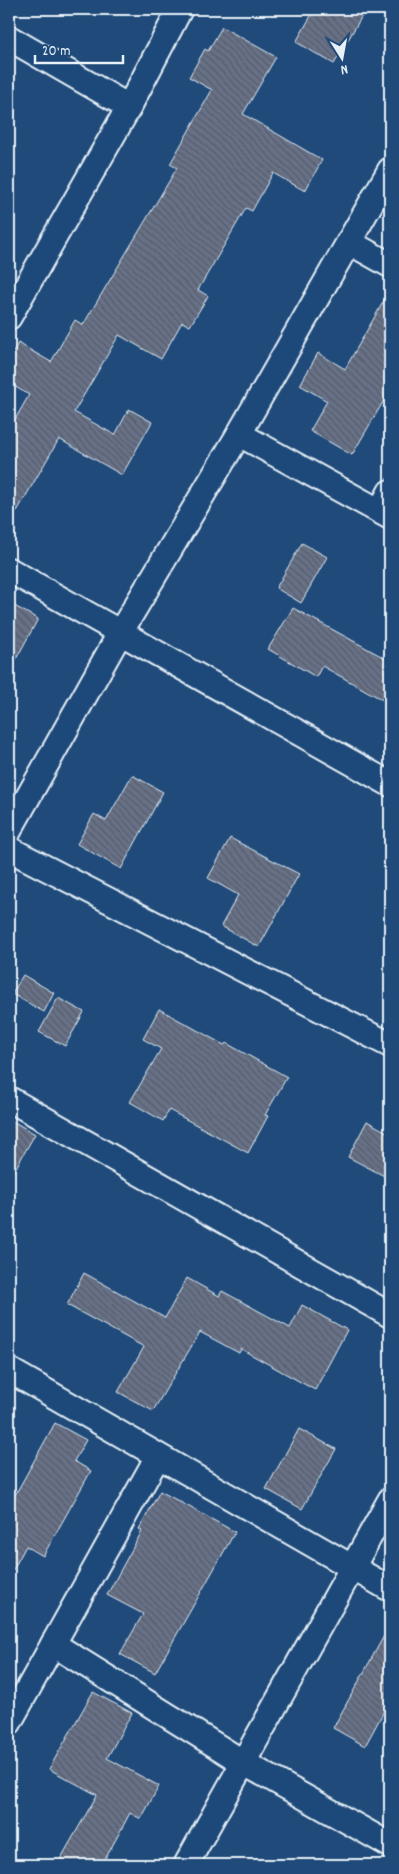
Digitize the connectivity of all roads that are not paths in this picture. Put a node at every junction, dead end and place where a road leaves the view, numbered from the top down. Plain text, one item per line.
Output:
1 (180, 9) edge
2 (9, 38) edge
3 (129, 107) junction
4 (390, 170) edge
5 (349, 242) junction
6 (390, 265) edge
7 (10, 311) edge
8 (239, 434) junction
9 (387, 507) edge
10 (9, 570) edge
11 (120, 633) junction
12 (390, 784) edge
13 (9, 831) edge
14 (9, 850) edge
15 (390, 1045) edge
16 (9, 1098) edge
17 (390, 1315) edge
18 (9, 1370) edge
19 (158, 1456) junction
20 (390, 1500) edge
21 (352, 1568) junction
22 (390, 1589) edge
23 (53, 1644) junction
24 (9, 1723) edge
25 (244, 1763) junction
26 (390, 1846) edge
27 (186, 1865) edge

1 - 3 street
2 - 3 street
3 - 7 street
4 - 5 street
5 - 6 street
5 - 8 street
8 - 9 street
8 - 11 street
10 - 11 street
11 - 12 street
11 - 13 street
14 - 15 street
16 - 17 street
18 - 19 street
19 - 21 street
19 - 23 street
20 - 21 street
21 - 22 street
21 - 25 street
23 - 24 street
23 - 25 street
25 - 26 street
25 - 27 street

